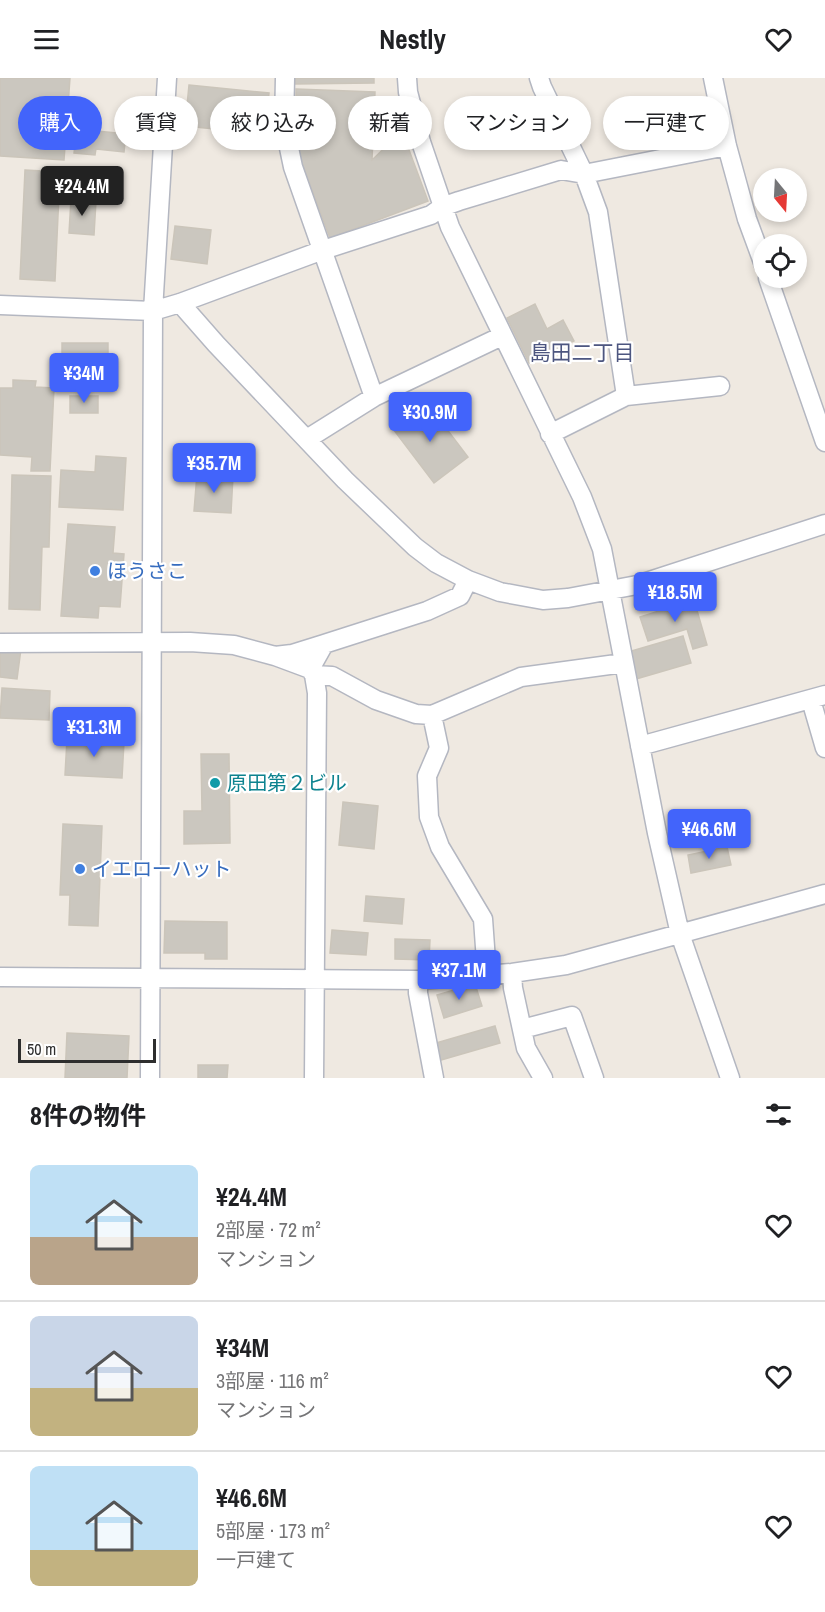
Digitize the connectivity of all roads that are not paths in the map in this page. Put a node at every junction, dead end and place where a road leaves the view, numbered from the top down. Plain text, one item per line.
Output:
1 (167, 78) edge
2 (285, 78) edge
3 (407, 78) edge
4 (539, 78) edge
5 (713, 78) edge
6 (717, 96) edge
7 (707, 150) edge
8 (728, 150) edge
9 (584, 174) junction
10 (442, 207) junction
11 (753, 235) edge
12 (323, 250) junction
13 (771, 288) edge
14 (180, 303) junction
15 (0, 305) edge
16 (153, 311) junction
17 (502, 336) junction
18 (720, 386) dead end
19 (626, 396) junction
20 (374, 397) junction
21 (550, 434) junction
22 (307, 440) junction
23 (825, 442) edge
24 (825, 524) edge
25 (468, 580) junction
26 (610, 590) junction
27 (0, 643) edge
28 (152, 643) junction
29 (324, 644) junction
30 (275, 656) junction
31 (624, 663) junction
32 (312, 672) junction
33 (818, 697) edge
34 (432, 715) junction
35 (640, 746) junction
36 (825, 748) edge
37 (825, 894) edge
38 (680, 934) junction
39 (512, 974) junction
40 (488, 975) junction
41 (0, 977) edge
42 (150, 977) junction
43 (315, 978) junction
44 (418, 980) junction
45 (522, 1029) junction
46 (150, 1078) edge
47 (314, 1078) edge
48 (434, 1078) edge
49 (543, 1078) edge
50 (594, 1078) edge
51 (730, 1078) edge

1 - 16 street
2 - 12 street
3 - 10 street
4 - 9 street
5 - 6 street
7 - 9 street
8 - 11 street
9 - 10 street
9 - 19 street
10 - 12 street
10 - 17 street
12 - 14 street
12 - 20 street
13 - 23 street
14 - 16 street
14 - 22 street
15 - 16 street
16 - 28 street
17 - 20 street
17 - 21 street
18 - 19 street
19 - 21 street
20 - 22 street
21 - 26 street
22 - 25 street
24 - 26 street
25 - 26 street
25 - 29 street
26 - 31 street
27 - 28 street
28 - 30 street
28 - 42 street
29 - 30 street
29 - 32 street
30 - 32 street
31 - 34 street
31 - 35 street
32 - 34 street
32 - 43 street
33 - 35 street
33 - 36 street
34 - 40 street
35 - 38 street
37 - 38 street
38 - 39 street
38 - 51 street
39 - 40 street
39 - 45 street
40 - 44 street
41 - 42 street
42 - 43 street
42 - 46 street
43 - 44 street
43 - 47 street
44 - 48 street
45 - 49 street
45 - 50 street

